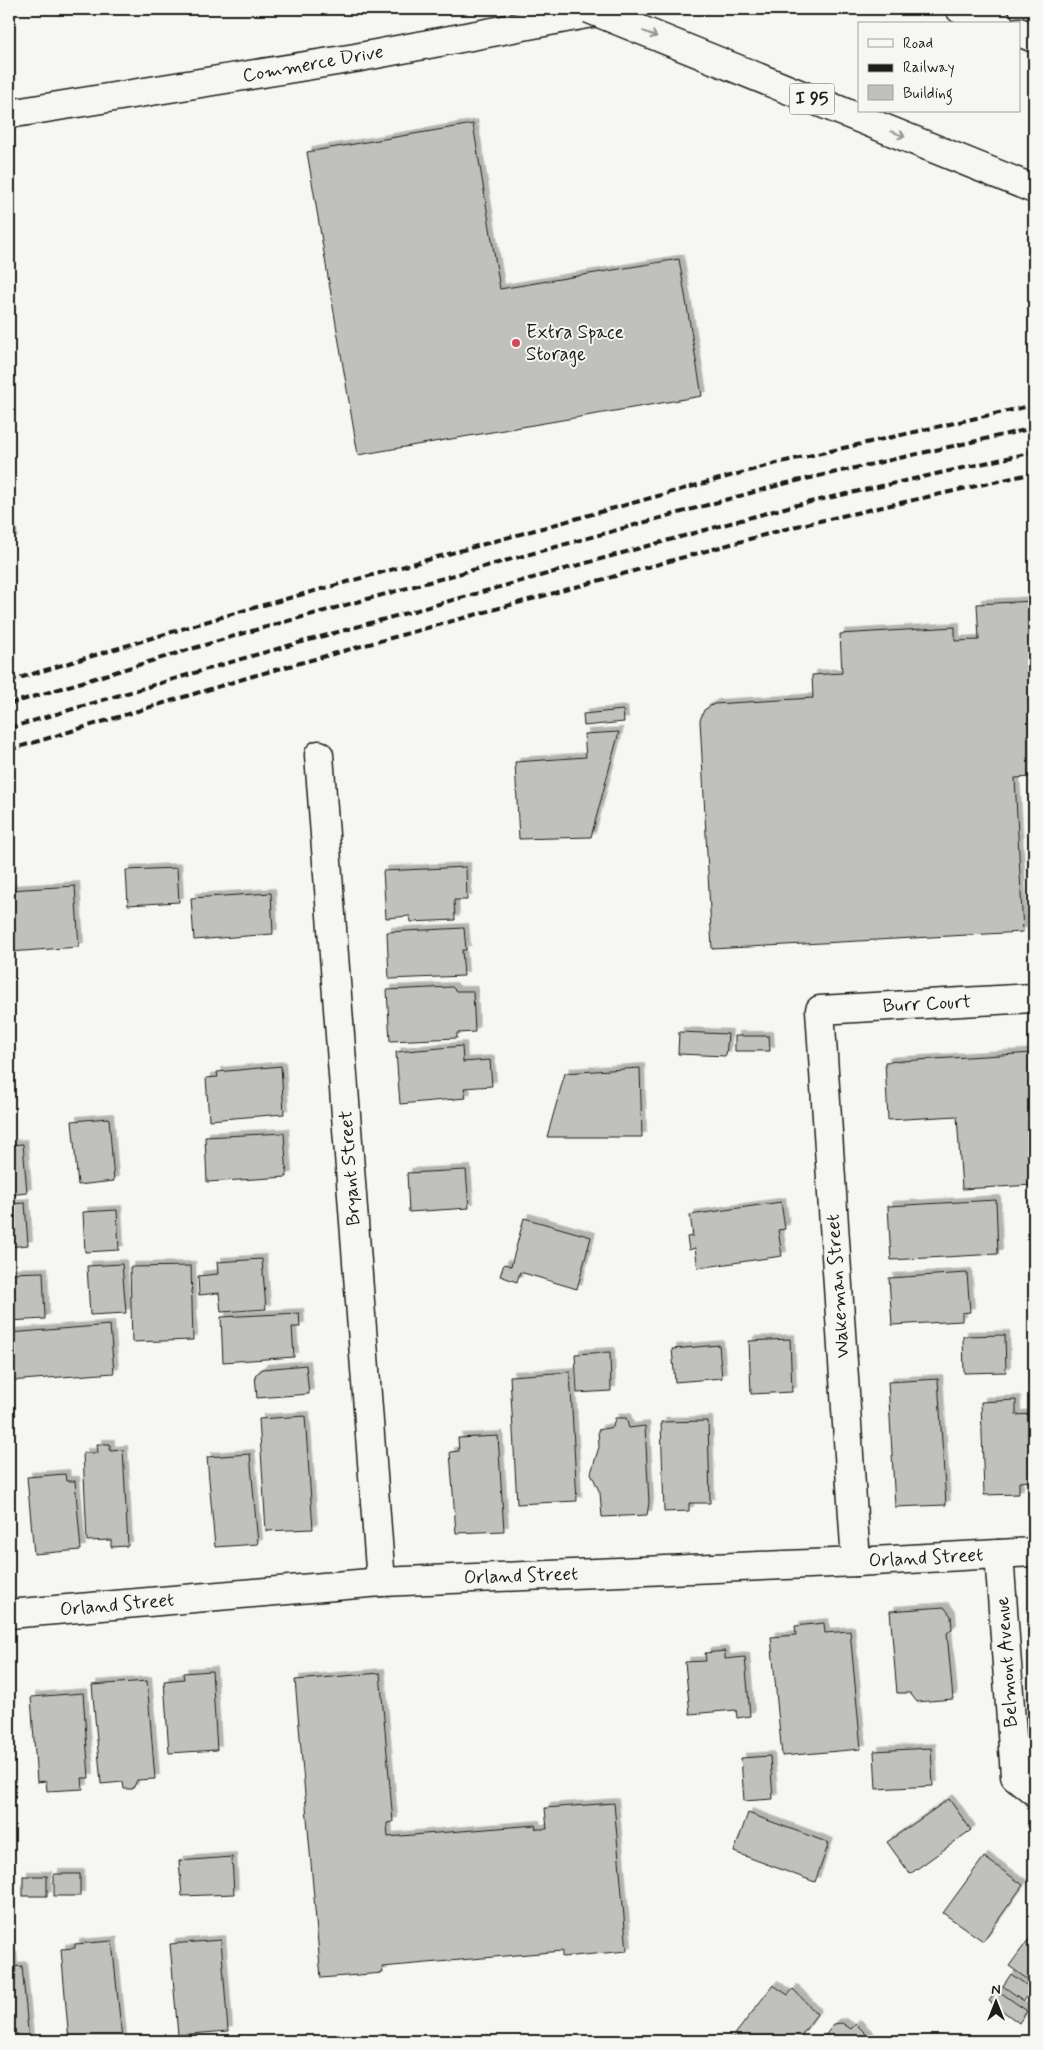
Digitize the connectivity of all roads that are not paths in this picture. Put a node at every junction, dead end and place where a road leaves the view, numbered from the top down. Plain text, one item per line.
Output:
1 (589, 9) edge
2 (617, 9) edge
3 (960, 9) edge
4 (994, 22) edge
5 (1020, 32) edge
6 (1034, 38) edge
7 (9, 114) edge
8 (1034, 189) edge
9 (319, 755) dead end
10 (1034, 998) edge
11 (820, 1010) joint
12 (1034, 1552) edge
13 (999, 1554) junction
14 (856, 1562) junction
15 (380, 1582) junction
16 (9, 1614) edge
17 (1034, 1791) edge

1 -> 8 main road, I 95, bridge
2 - 7 main road, Commerce Drive
3 - 4 main road
5 - 6 main road
9 - 15 main road, Bryant Street
10 - 11 main road, Burr Court
11 - 14 main road, Wakeman Street
12 - 13 main road, Orland Street
13 - 14 main road, Orland Street
13 - 17 main road, Belmont Avenue
14 - 15 main road, Orland Street
15 - 16 main road, Orland Street

